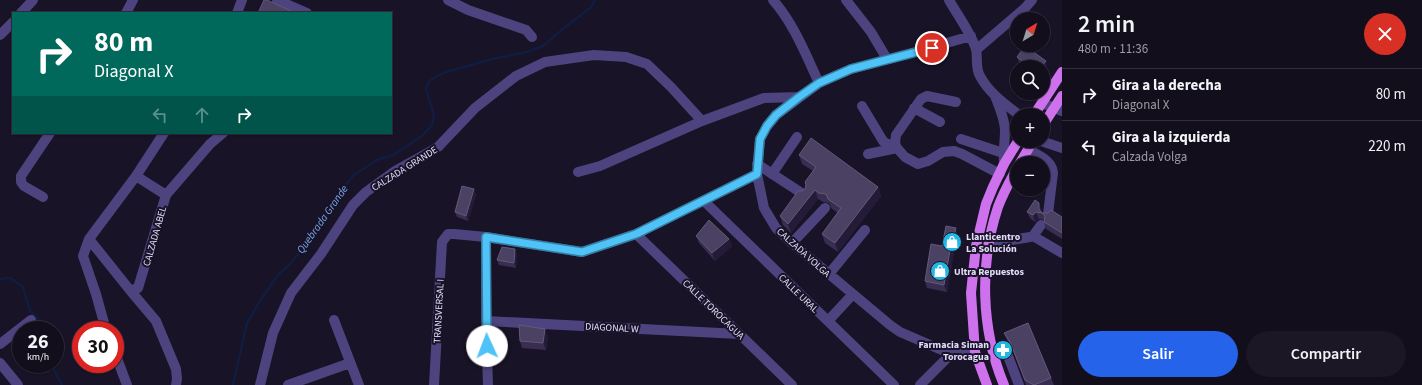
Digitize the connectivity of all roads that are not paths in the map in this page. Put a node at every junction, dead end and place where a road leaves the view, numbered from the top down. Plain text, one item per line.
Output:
1 (33, 0) edge
2 (133, 0) edge
3 (242, 0) edge
4 (277, 0) edge
5 (448, 0) edge
6 (773, 0) edge
7 (846, 0) edge
8 (949, 0) edge
9 (1032, 0) edge
10 (1022, 4) edge
11 (22, 12) edge
12 (127, 12) edge
13 (237, 12) edge
14 (305, 12) edge
15 (12, 23) edge
16 (0, 35) edge
17 (532, 36) dead end
18 (971, 36) junction
19 (976, 50) junction
20 (887, 60) junction
21 (1062, 72) edge
22 (819, 83) junction
23 (995, 96) junction
24 (1062, 96) edge
25 (799, 97) junction
26 (956, 102) dead end
27 (1042, 103) junction
28 (862, 106) dead end
29 (914, 108) junction
30 (1010, 108) edge
31 (1039, 108) edge
32 (1058, 110) edge
33 (1050, 118) edge
34 (702, 121) junction
35 (940, 122) dead end
36 (49, 134) edge
37 (163, 134) edge
38 (222, 134) edge
39 (797, 137) dead end
40 (961, 139) dead end
41 (1050, 144) edge
42 (896, 146) junction
43 (1014, 148) edge
44 (1034, 148) edge
45 (1062, 148) edge
46 (1003, 153) junction
47 (868, 154) dead end
48 (1004, 164) junction
49 (757, 169) junction
50 (578, 172) dead end
51 (772, 174) junction
52 (1000, 174) junction
53 (136, 176) junction
54 (1010, 181) edge
55 (803, 194) edge
56 (166, 195) junction
57 (42, 197) dead end
58 (704, 201) junction
59 (825, 208) dead end
60 (1048, 214) edge
61 (1041, 225) dead end
62 (865, 230) dead end
63 (636, 234) junction
64 (1033, 236) junction
65 (486, 237) junction
66 (89, 239) junction
67 (792, 243) junction
68 (988, 244) junction
69 (1062, 253) edge
70 (829, 274) junction
71 (129, 289) junction
72 (853, 294) junction
73 (31, 320) dead end
74 (334, 320) dead end
75 (104, 321) edge
76 (486, 321) junction
77 (828, 321) junction
78 (739, 334) junction
79 (0, 344) edge
80 (975, 352) junction
81 (951, 354) junction
82 (1008, 356) dead end
83 (0, 363) edge
84 (350, 363) junction
85 (1013, 372) junction
86 (122, 373) edge
87 (1002, 381) edge
88 (986, 384) edge
89 (18, 385) edge
90 (127, 385) edge
91 (176, 385) edge
92 (260, 385) edge
93 (288, 385) edge
94 (359, 385) edge
95 (434, 385) edge
96 (488, 385) edge
97 (792, 385) edge
98 (894, 385) edge
99 (920, 385) edge
100 (1019, 385) edge

1 - 11 street
2 - 12 street
3 - 13 street
4 - 14 street
5 - 17 street
6 - 22 street
7 - 20 street
8 - 18 street
9 - 10 street
10 - 19 street
15 - 16 street
18 - 19 street
18 - 20 street, CALZADA VOLGA
19 - 23 street
20 - 22 street, CALZADA VOLGA
21 - 27 main road
22 - 25 street, CALZADA VOLGA
23 - 30 street
23 - 46 street
24 - 32 main road
25 - 34 street
25 - 49 street, CALZADA VOLGA
26 - 29 street
27 - 31 main road
27 - 32 street
28 - 42 street
29 - 35 street
29 - 42 street
32 - 33 main road
34 - 50 street
34 - 92 street, CALZADA GRANDE
36 - 57 street
37 - 53 street
38 - 56 street, CALZADA ABEL
39 - 51 street
40 - 46 street
41 - 45 street
42 - 47 street
42 - 52 street
43 - 48 main road
44 - 60 street
46 - 48 street
48 - 52 main road
49 - 51 street
49 - 58 street
49 - 67 street, CALZADA VOLGA
51 - 55 street
52 - 80 main road
53 - 56 street
53 - 66 street
54 - 68 main road
56 - 71 street, CALZADA ABEL
58 - 63 street
58 - 77 street, CALLE URAL
59 - 67 street
61 - 64 street
62 - 70 street
63 - 65 street
63 - 78 street, CALLE TOROCAGUA
64 - 68 street
64 - 69 street
65 - 76 street
65 - 95 street, TRANSVERSAL I
66 - 71 street
66 - 75 street
67 - 70 street, CALZADA VOLGA
68 - 87 main road
70 - 72 street, CALZADA VOLGA
71 - 91 street
72 - 77 street
72 - 81 street, CALZADA VOLGA
73 - 79 street
74 - 84 street
76 - 78 street, DIAGONAL W
76 - 96 street
77 - 98 street, CALLE URAL
78 - 97 street, CALLE TOROCAGUA
80 - 81 street, CALZADA VOLGA
80 - 88 main road
81 - 99 street
82 - 85 street
83 - 89 street
84 - 93 street
84 - 94 street
85 - 87 street
85 - 100 street
86 - 90 street

